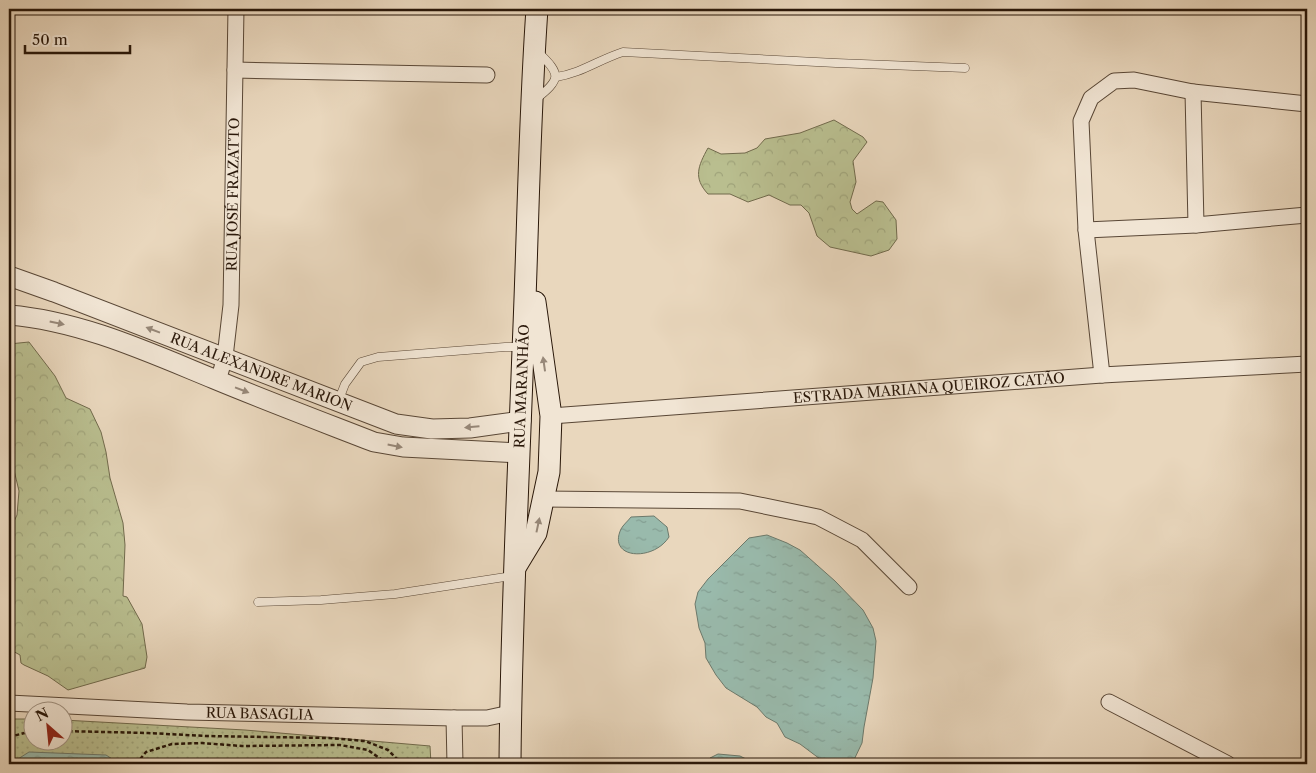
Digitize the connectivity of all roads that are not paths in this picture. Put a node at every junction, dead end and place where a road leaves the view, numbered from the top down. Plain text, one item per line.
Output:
1 (236, 9) edge
2 (537, 9) edge
3 (534, 49) junction
4 (965, 68) dead end
5 (235, 70) junction
6 (487, 75) dead end
7 (556, 77) junction
8 (1192, 92) junction
9 (532, 102) junction
10 (1307, 104) edge
11 (1307, 215) edge
12 (1196, 225) junction
13 (1086, 230) junction
14 (527, 255) junction
15 (9, 276) edge
16 (9, 315) edge
17 (524, 347) junction
18 (225, 357) junction
19 (1307, 364) edge
20 (1102, 376) junction
21 (218, 381) junction
22 (338, 402) junction
23 (551, 416) junction
24 (521, 422) junction
25 (550, 449) junction
26 (519, 454) junction
27 (543, 499) junction
28 (515, 572) junction
29 (909, 587) dead end
30 (258, 602) dead end
31 (1109, 702) dead end
32 (9, 703) edge
33 (510, 713) junction
34 (454, 718) junction
35 (455, 764) edge
36 (510, 764) edge
37 (1228, 764) edge

1 - 5 street, RUA JOSÉ FRAZATTO
2 - 3 main road, RUA MARANHÃO
3 - 7 lane
3 - 9 main road, RUA MARANHÃO
4 - 7 lane
5 - 6 street
5 - 18 street, RUA JOSÉ FRAZATTO
7 - 9 lane
8 - 10 street
8 - 12 street
8 - 13 street
9 - 14 main road, RUA MARANHÃO
11 - 12 street
12 - 13 street
13 - 20 street
14 - 17 main road, RUA MARANHÃO
23 -> 14 main road
18 -> 15 street, RUA ALEXANDRE MARION
16 -> 21 street, RUA ALEXANDRE MARION
17 - 22 lane
17 - 24 main road, RUA MARANHÃO
18 - 21 street, RUA JOSÉ FRAZATTO
18 - 22 street, RUA ALEXANDRE MARION
19 - 20 street, ESTRADA MARIANA QUEIROZ CATÃO
20 - 23 street, ESTRADA MARIANA QUEIROZ CATÃO
21 -> 26 street, RUA ALEXANDRE MARION
24 -> 22 street, RUA ALEXANDRE MARION
23 - 24 main road
23 - 25 main road
24 - 26 main road, RUA MARANHÃO
25 - 26 main road
25 - 27 main road
26 - 28 main road, RUA MARANHÃO
28 -> 27 main road
27 - 29 street
28 - 30 lane
28 - 33 main road, RUA MARANHÃO
31 - 37 street
32 - 34 street, RUA BASAGLIA
33 - 34 street, RUA BASAGLIA
33 - 36 main road, RUA MARANHÃO
34 - 35 street

